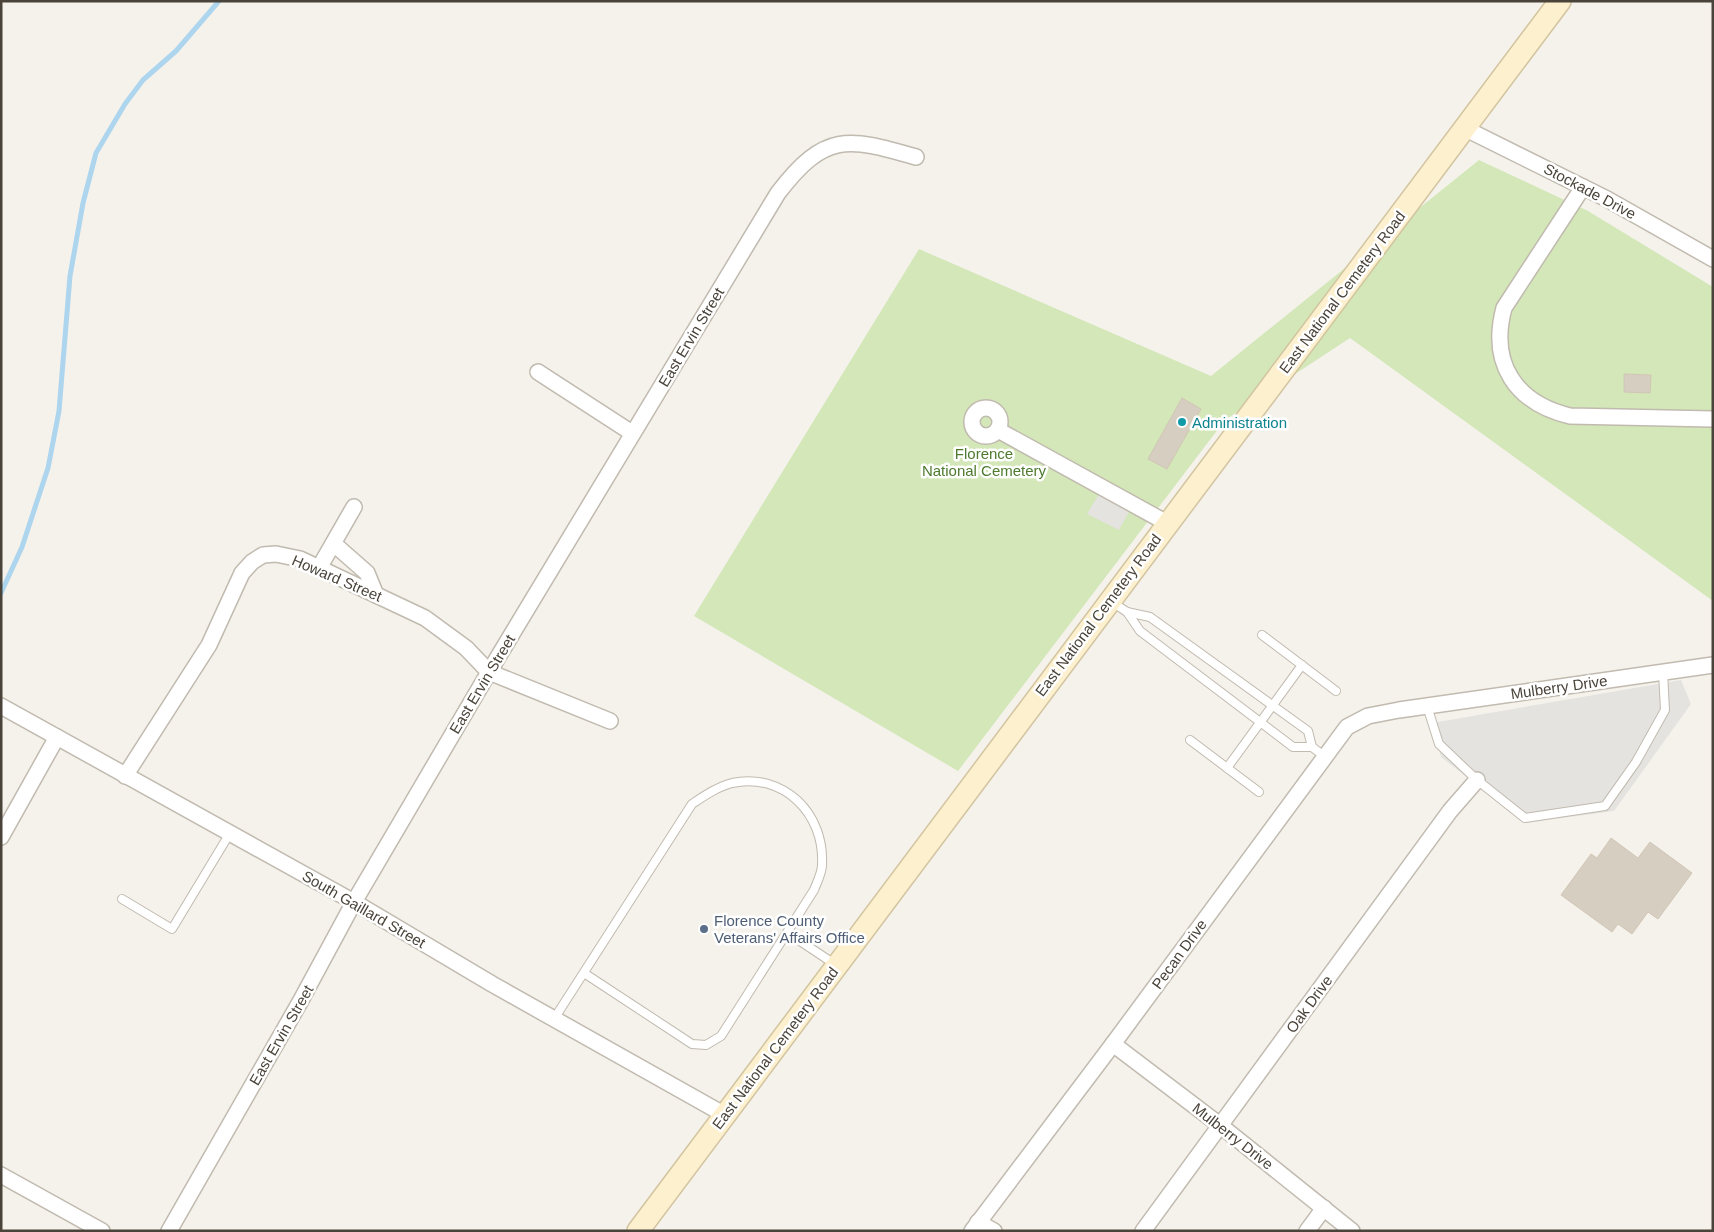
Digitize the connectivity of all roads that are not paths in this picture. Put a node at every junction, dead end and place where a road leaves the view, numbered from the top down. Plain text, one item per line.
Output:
1 (1560, 1) edge
2 (1464, 128) junction
3 (916, 157) dead end
4 (1583, 187) junction
5 (1713, 259) edge
6 (538, 372) dead end
7 (1713, 420) edge
8 (998, 430) dead end
9 (632, 433) junction
10 (354, 507) dead end
11 (1167, 523) junction
12 (334, 544) junction
13 (319, 568) junction
14 (376, 595) junction
15 (1109, 600) junction
16 (1127, 612) junction
17 (1262, 635) dead end
18 (1302, 665) junction
19 (1713, 665) edge
20 (489, 672) junction
21 (1663, 672) junction
22 (1336, 691) dead end
23 (1, 706) edge
24 (1273, 706) junction
25 (1427, 706) junction
26 (1406, 709) joint
27 (610, 721) dead end
28 (1261, 723) junction
29 (57, 737) junction
30 (1190, 740) dead end
31 (1318, 752) junction
32 (1227, 768) junction
33 (125, 776) junction
34 (1477, 780) junction
35 (1259, 792) dead end
36 (230, 833) junction
37 (1, 837) edge
38 (122, 899) dead end
39 (354, 902) junction
40 (788, 933) junction
41 (837, 966) junction
42 (584, 973) junction
43 (554, 1018) junction
44 (1113, 1044) junction
45 (725, 1115) junction
46 (1221, 1126) junction
47 (1, 1175) edge
48 (1324, 1208) junction
49 (975, 1226) edge
50 (102, 1231) edge
51 (169, 1231) edge
52 (638, 1231) edge
53 (994, 1231) edge
54 (1143, 1231) edge
55 (1307, 1231) edge
56 (1352, 1231) edge

1 - 2 street, East National Cemetery Road
2 - 4 street, Stockade Drive
2 - 11 street, East National Cemetery Road
3 - 9 street, East Ervin Street
4 - 5 street, Stockade Drive
4 - 7 street
6 - 9 street
8 - 11 street
9 - 20 street, East Ervin Street
10 - 12 street
11 - 15 street, East National Cemetery Road
12 - 13 street
12 - 14 street
13 - 14 street, Howard Street
13 - 33 street, Howard Street
14 - 20 street, Howard Street
15 - 16 lane
15 - 41 street, East National Cemetery Road
16 - 24 lane
16 - 28 lane
17 - 18 lane
18 - 22 lane
18 - 24 lane
19 - 21 street, Mulberry Drive
20 - 27 street, Howard Street
20 - 39 street, East Ervin Street
21 - 25 street, Mulberry Drive
21 - 34 lane
23 - 29 street, South Gaillard Street
24 - 28 lane
24 - 31 lane
25 - 26 street, Mulberry Drive
25 - 34 lane
26 - 31 street, Pecan Drive
28 - 31 lane
28 - 32 lane
29 - 33 street, South Gaillard Street
29 - 37 street
30 - 32 lane
31 - 44 street, Pecan Drive
32 - 35 lane
33 - 36 street, South Gaillard Street
34 - 46 street, Oak Drive
36 - 38 lane
36 - 39 street, South Gaillard Street
39 - 43 street, South Gaillard Street
39 - 51 street, East Ervin Street
40 - 41 lane
40 - 42 lane
40 - 42 lane
41 - 45 street, East National Cemetery Road
42 - 43 lane
43 - 45 street, South Gaillard Street
44 - 46 street, Mulberry Drive
44 - 49 street, Pecan Drive
45 - 52 street, East National Cemetery Road
46 - 48 street, Mulberry Drive
46 - 54 street, Oak Drive
47 - 50 street
48 - 55 street
48 - 56 street, Mulberry Drive
49 - 53 street

